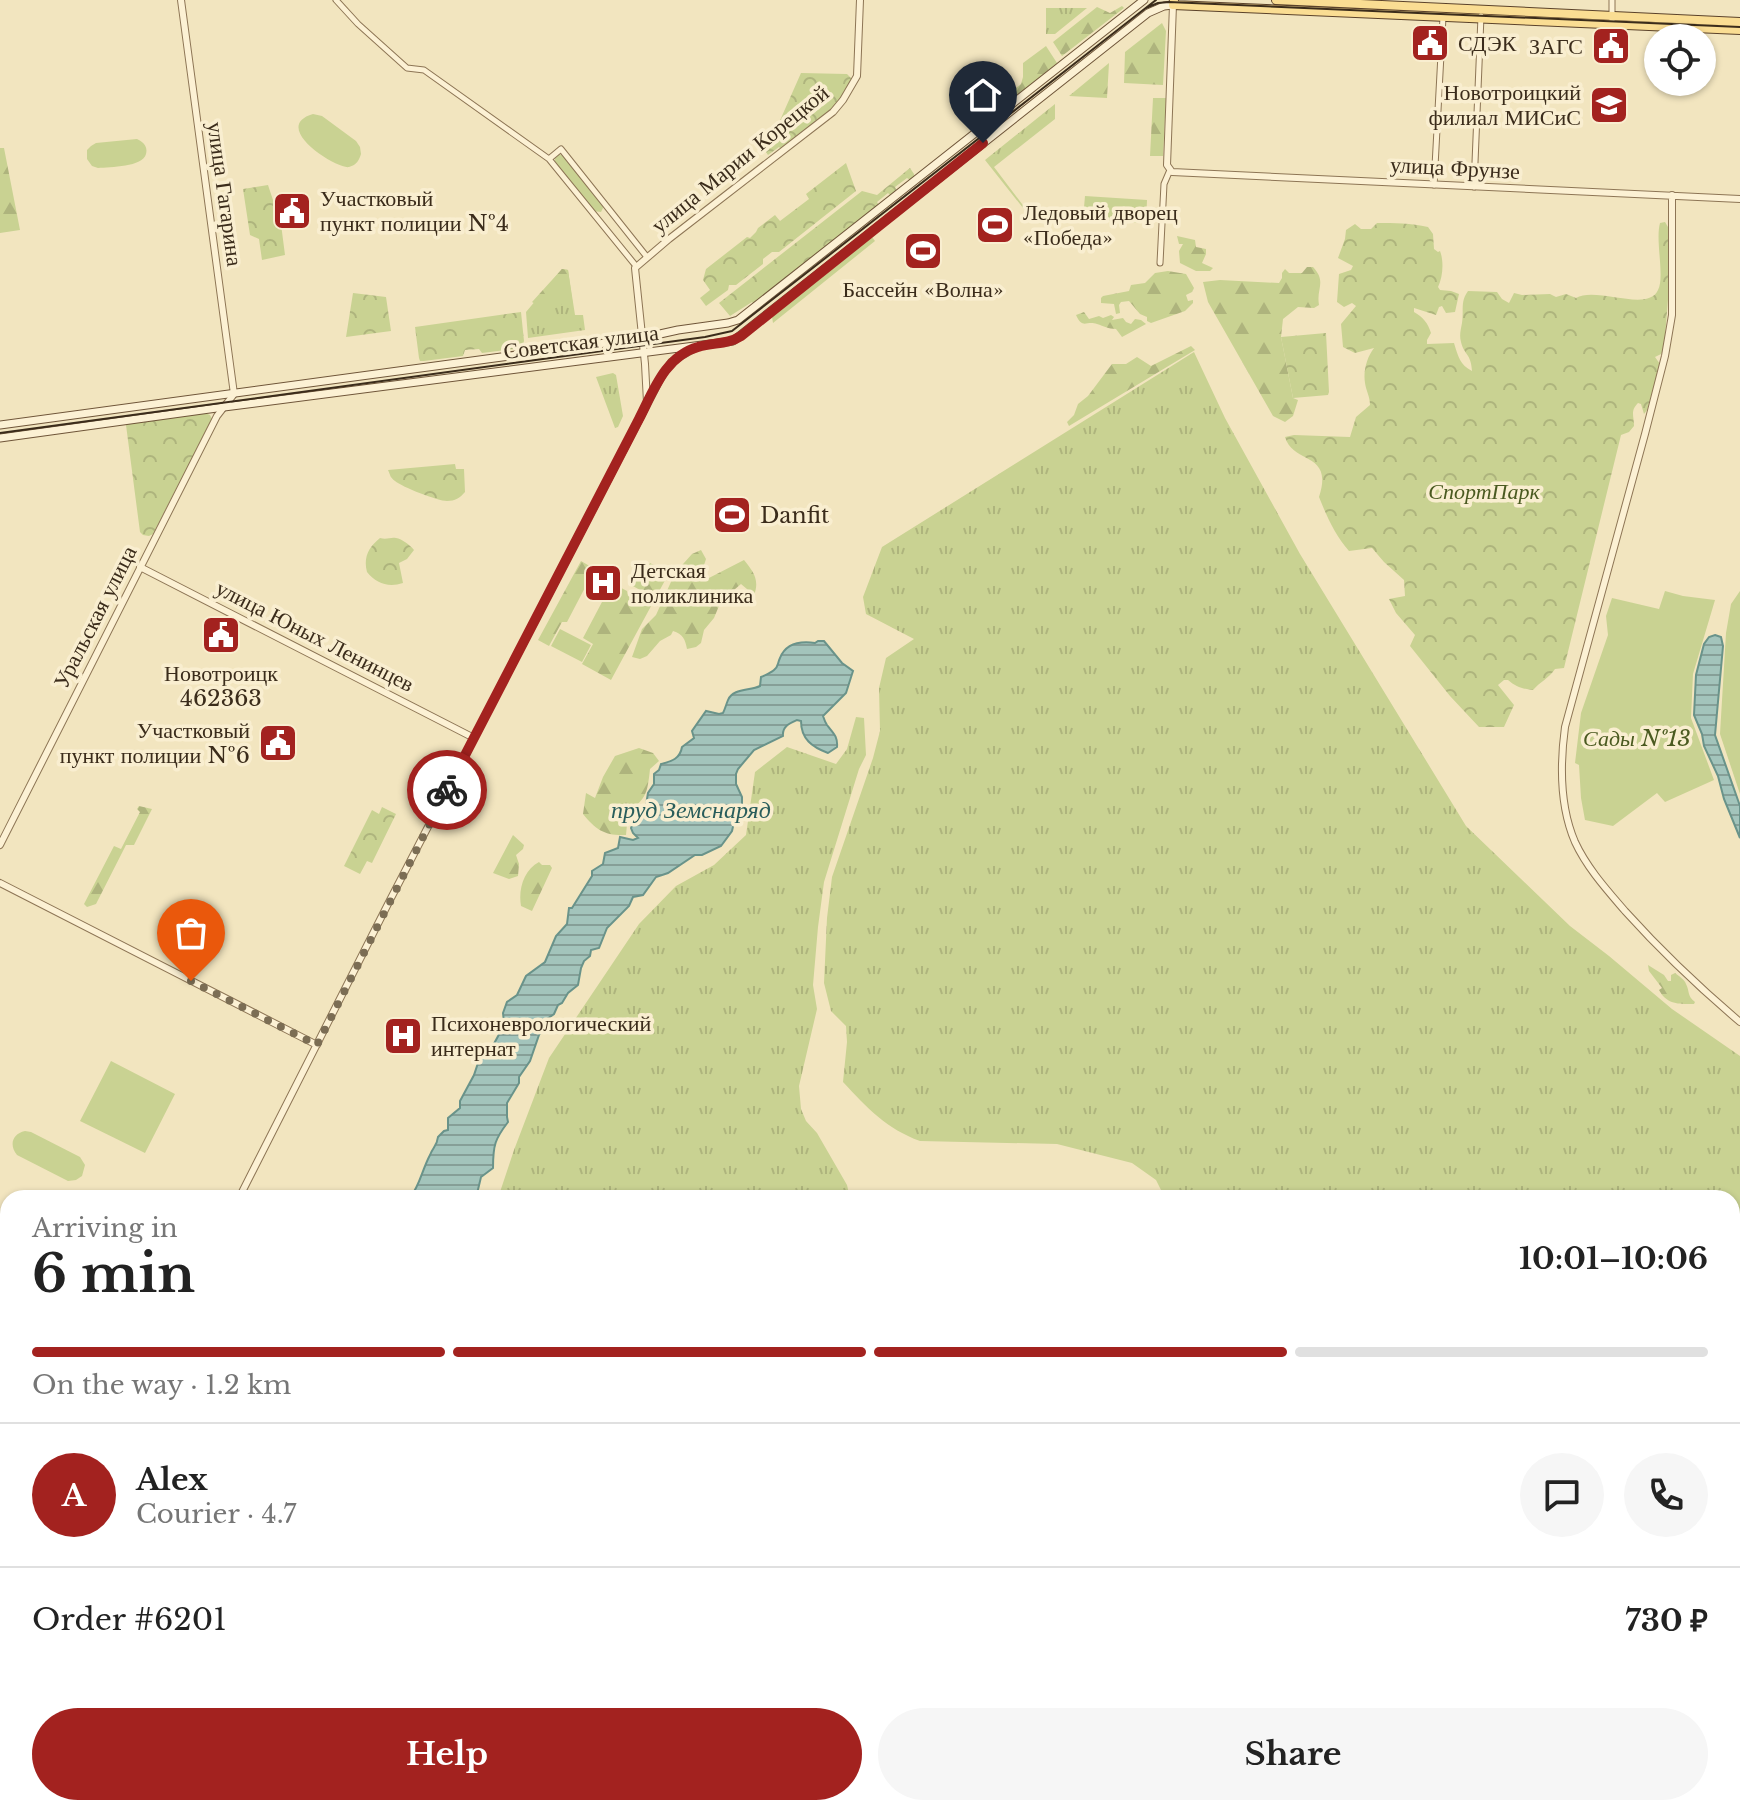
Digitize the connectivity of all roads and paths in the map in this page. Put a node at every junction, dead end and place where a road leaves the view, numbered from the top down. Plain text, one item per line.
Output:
1 (181, 0) edge
2 (336, 0) edge
3 (860, 0) edge
4 (1276, 0) edge
5 (1612, 0) edge
6 (1144, 1) edge
7 (1174, 3) edge
8 (1203, 3) edge
9 (1313, 4) edge
10 (1423, 8) edge
11 (1443, 12) junction
12 (1481, 14) junction
13 (1612, 20) junction
14 (1740, 22) edge
15 (1740, 30) edge
16 (549, 159) junction
17 (1170, 170) junction
18 (1434, 185) junction
19 (1474, 187) junction
20 (1672, 195) junction
21 (1740, 199) edge
22 (647, 257) junction
23 (1160, 263) dead end
24 (636, 266) junction
25 (642, 338) junction
26 (697, 347) junction
27 (643, 351) junction
28 (234, 394) junction
29 (646, 405) junction
30 (224, 407) junction
31 (0, 425) edge
32 (0, 438) edge
33 (140, 567) junction
34 (474, 738) junction
35 (0, 845) edge
36 (0, 883) edge
37 (1740, 1022) edge
38 (317, 1045) junction
39 (243, 1190) edge

1 - 28 street, улица Гагарина
2 - 16 street
3 - 22 street, улица Марии Корецкой
4 - 9 main road, Советская улица
5 - 13 street
6 - 25 main road, Советская улица
7 - 8 main road, Советская улица
7 - 17 street
7 - 26 main road, Советская улица
8 - 9 main road, Советская улица
9 - 10 main road, Советская улица
10 - 11 main road, Советская улица
11 - 12 main road, Советская улица
11 - 18 street
12 - 13 main road, Советская улица
12 - 19 street
13 - 14 main road, Советская улица
13 - 15 main road, Советская улица
16 - 22 street
16 - 24 street
17 - 18 street, улица Фрунзе
17 - 23 street
18 - 19 street, улица Фрунзе
19 - 20 street, улица Фрунзе
20 - 21 street, улица Фрунзе
20 - 37 street
22 - 24 street, улица Марии Корецкой
24 - 25 street
25 - 27 street
25 - 28 main road, Советская улица
26 - 27 main road, Советская улица
26 - 29 street
27 - 29 street
27 - 30 main road, Советская улица
28 - 30 street
28 - 31 main road, Советская улица
29 - 34 street
30 - 32 main road, Советская улица
30 - 33 street, Уральская улица
33 - 34 street, улица Юных Ленинцев
33 - 35 street, Уральская улица
34 - 38 street
36 - 38 street
38 - 39 street

